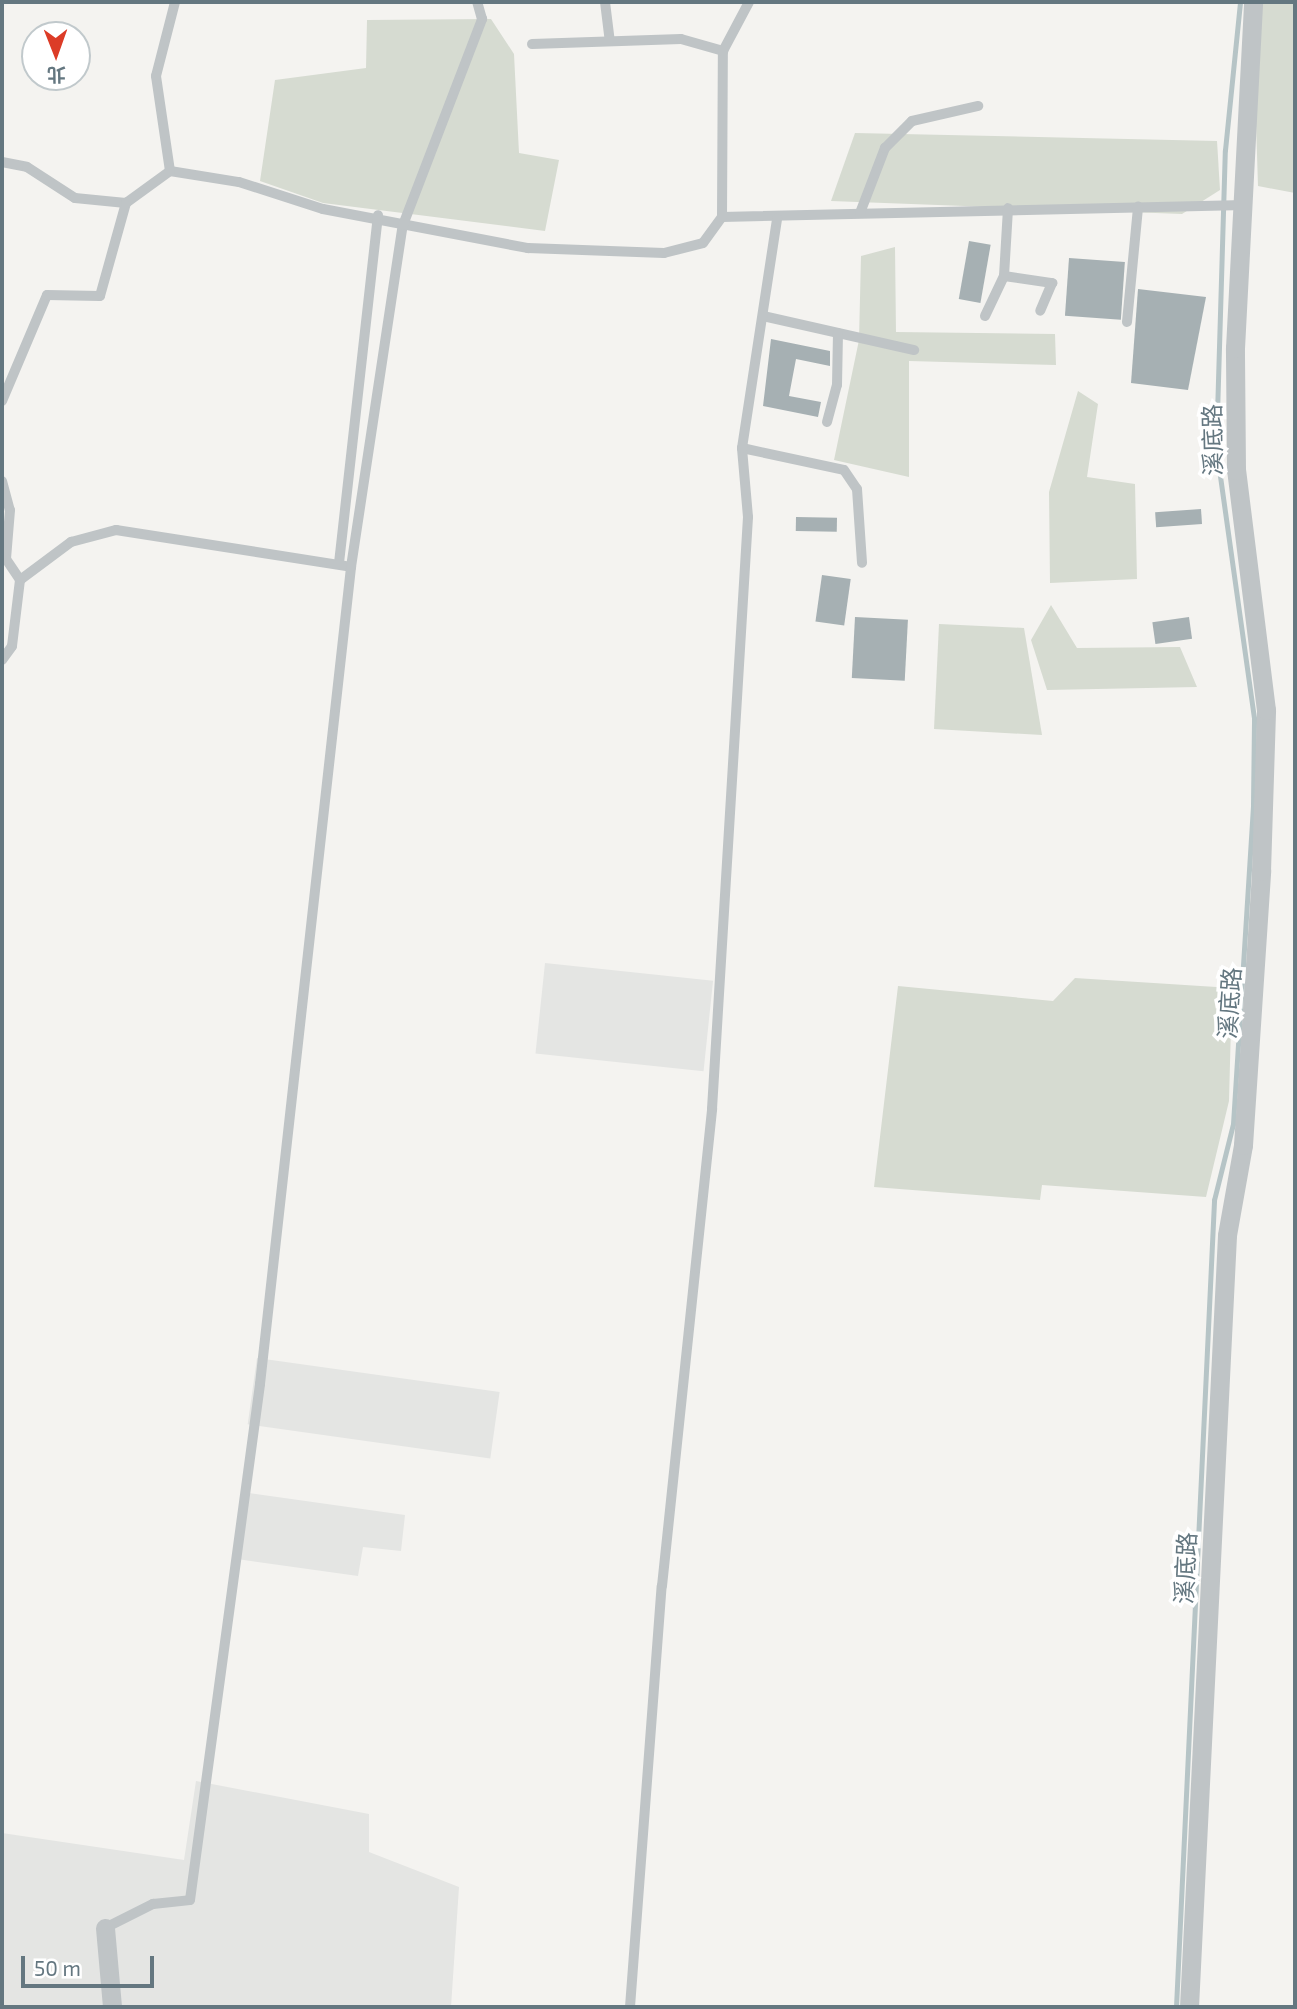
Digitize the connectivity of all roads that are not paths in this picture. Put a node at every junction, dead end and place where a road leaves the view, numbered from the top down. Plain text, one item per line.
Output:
1 (175, 2) edge
2 (477, 2) edge
3 (605, 2) edge
4 (749, 2) edge
5 (1253, 2) edge
6 (610, 41) junction
7 (531, 44) dead end
8 (723, 51) junction
9 (978, 106) dead end
10 (2, 162) edge
11 (170, 171) junction
12 (126, 203) junction
13 (1245, 205) junction
14 (1138, 207) junction
15 (1008, 208) junction
16 (860, 213) junction
17 (378, 215) junction
18 (722, 217) junction
19 (778, 219) junction
20 (403, 225) junction
21 (1004, 276) junction
22 (1040, 311) dead end
23 (763, 316) junction
24 (985, 316) dead end
25 (1127, 322) dead end
26 (838, 333) junction
27 (914, 350) dead end
28 (2, 401) edge
29 (827, 422) dead end
30 (742, 447) junction
31 (2, 481) edge
32 (339, 563) junction
33 (862, 564) dead end
34 (351, 567) junction
35 (20, 580) junction
36 (2, 660) edge
37 (105, 1928) joint
38 (112, 2007) edge
39 (630, 2007) edge
40 (1189, 2007) edge

1 - 11 lane
2 - 20 lane
3 - 6 lane
4 - 8 lane
5 - 13 street, 溪底路
6 - 7 lane
6 - 8 lane
8 - 18 lane
9 - 16 lane
10 - 12 lane
11 - 12 lane
11 - 17 lane
12 - 28 lane
13 - 14 lane
13 - 40 street, 溪底路
14 - 15 lane
14 - 25 lane
15 - 16 lane
15 - 21 lane
16 - 19 lane
17 - 20 lane
17 - 32 lane
18 - 19 lane
18 - 20 lane
19 - 23 lane
20 - 34 lane
21 - 22 lane
21 - 24 lane
23 - 26 lane
23 - 30 lane
26 - 27 lane
26 - 29 lane
30 - 33 lane
30 - 39 lane
31 - 35 lane
32 - 34 lane
32 - 35 lane
34 - 37 lane
35 - 36 lane
37 - 38 street

